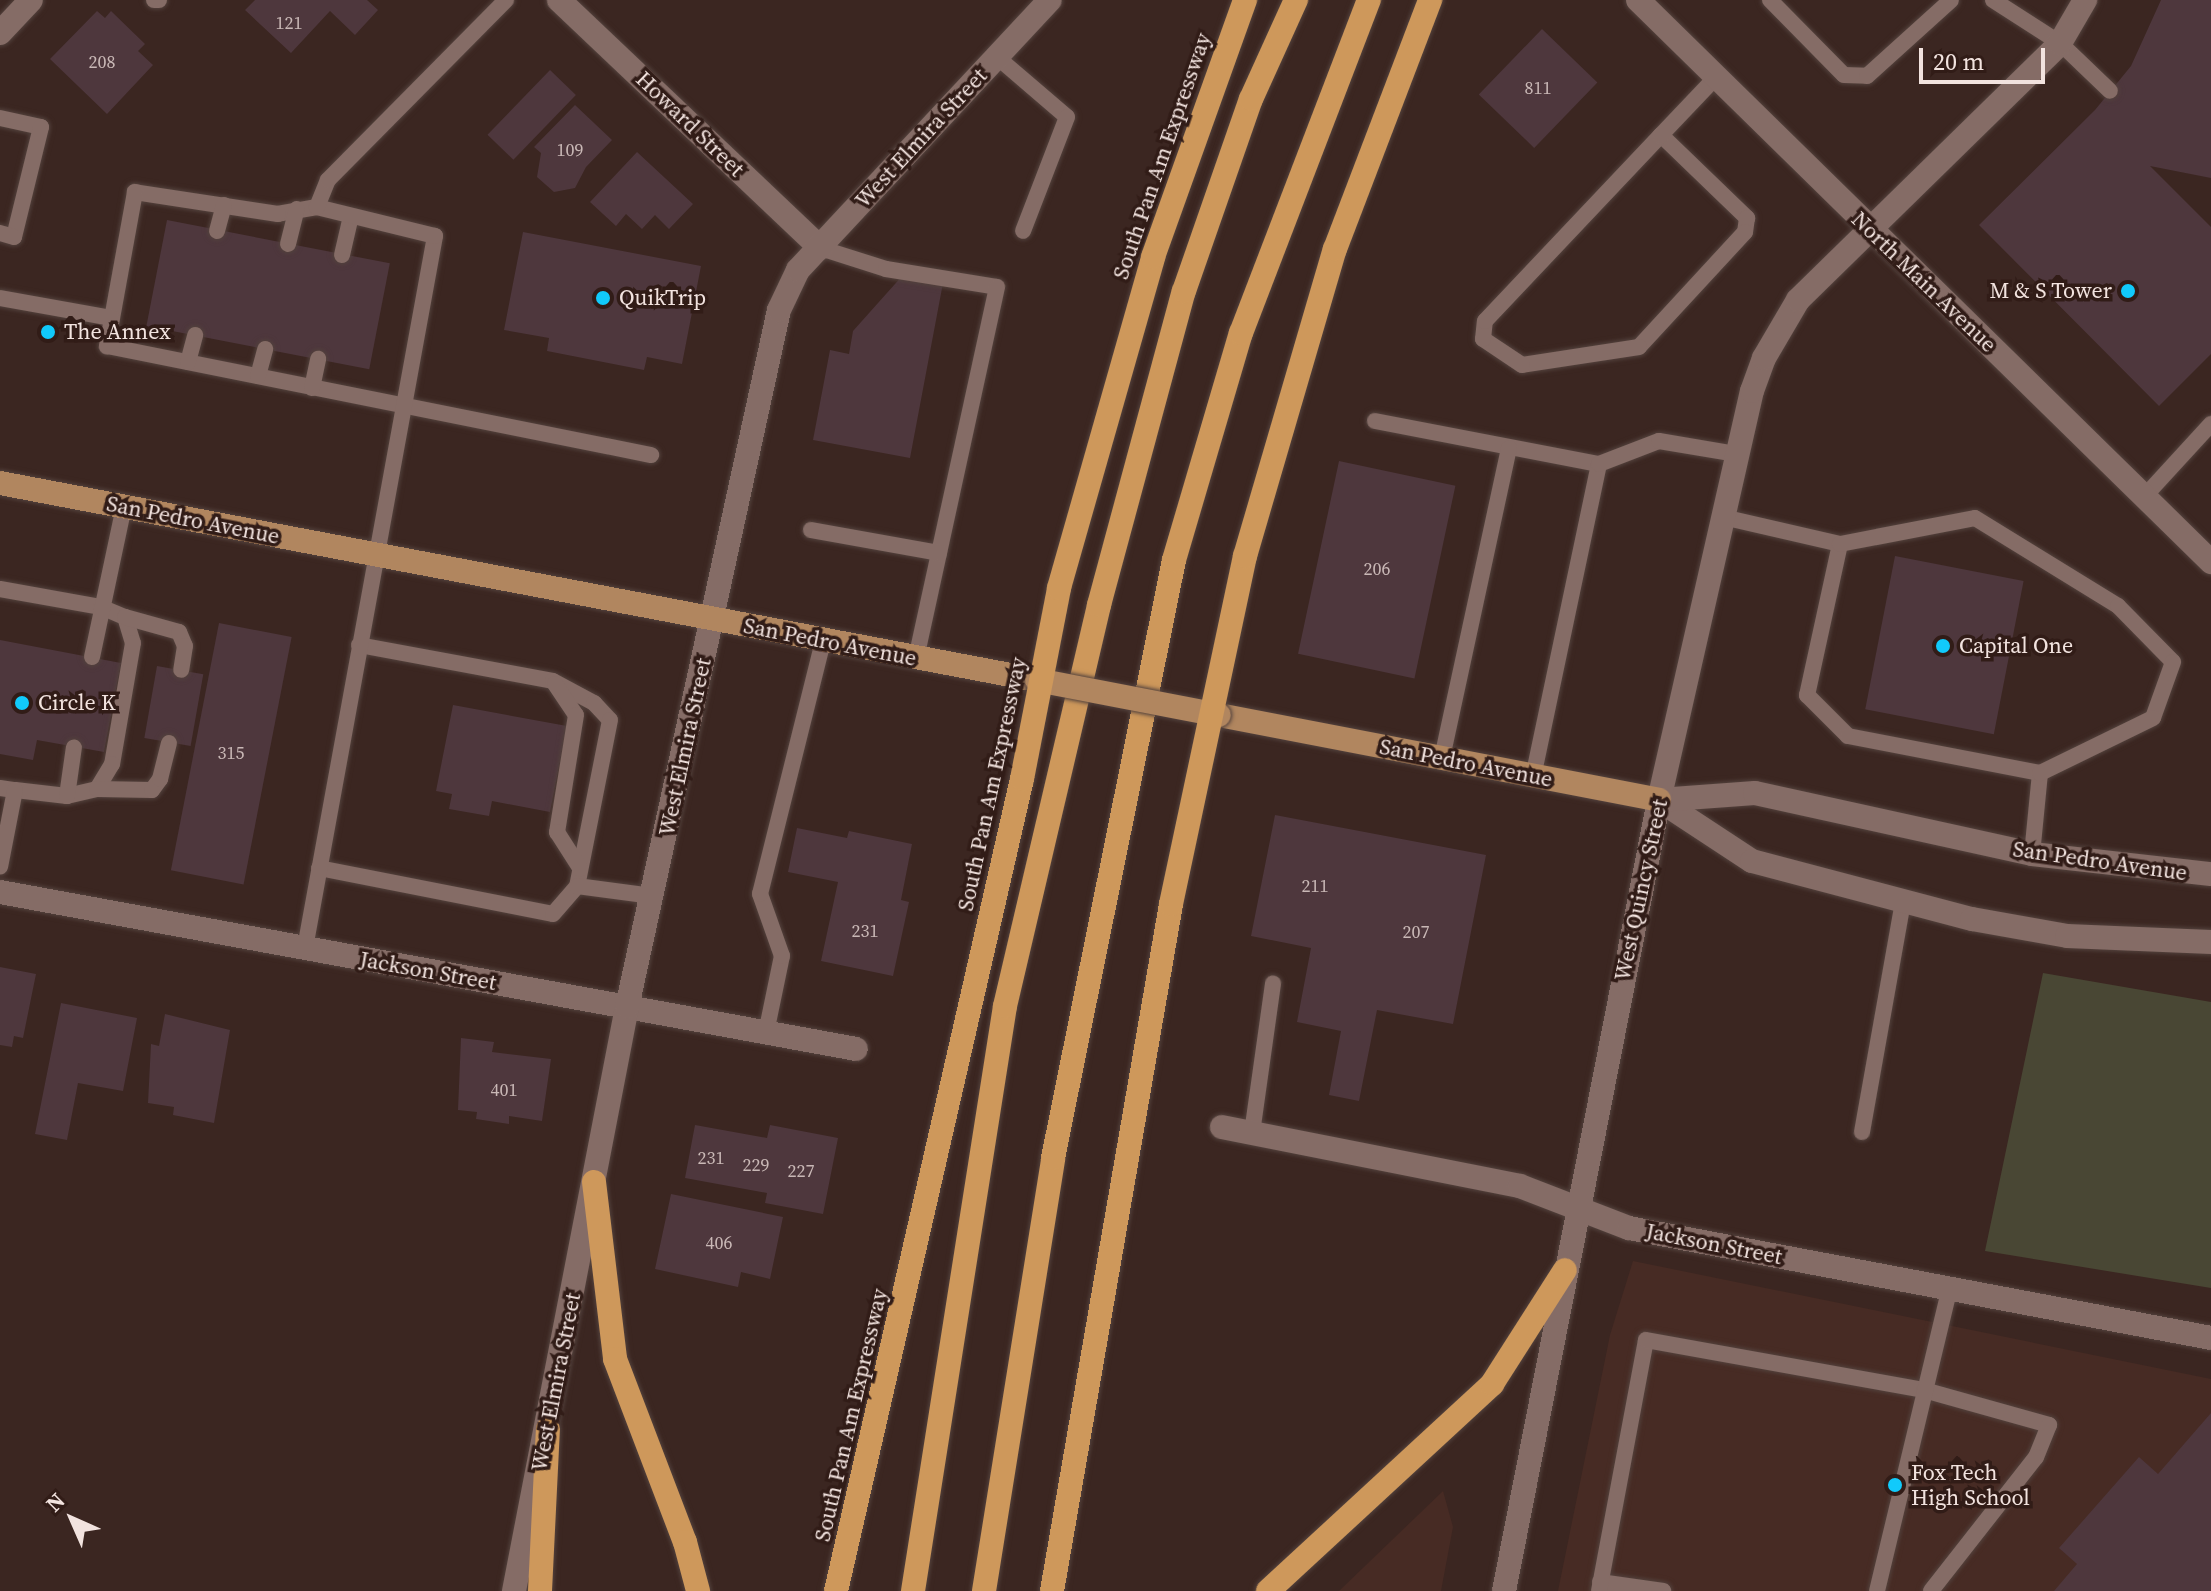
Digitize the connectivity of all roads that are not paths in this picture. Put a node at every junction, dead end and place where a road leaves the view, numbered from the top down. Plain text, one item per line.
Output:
1 (31, 0) edge
2 (506, 0) edge
3 (559, 0) edge
4 (1050, 0) edge
5 (1245, 0) edge
6 (1296, 0) edge
7 (1369, 0) edge
8 (1430, 0) edge
9 (1638, 0) edge
10 (1770, 0) edge
11 (1951, 0) edge
12 (1993, 0) edge
13 (2085, 0) edge
14 (0, 33) edge
15 (2060, 43) junction
16 (997, 57) junction
17 (1716, 77) junction
18 (2110, 91) dead end
19 (0, 118) edge
20 (1661, 135) junction
21 (224, 205) junction
22 (317, 207) junction
23 (297, 209) junction
24 (351, 216) junction
25 (1870, 229) junction
26 (217, 231) dead end
27 (1023, 231) dead end
28 (0, 233) edge
29 (288, 244) dead end
30 (820, 248) junction
31 (342, 255) dead end
32 (0, 298) edge
33 (111, 318) junction
34 (195, 335) dead end
35 (265, 349) dead end
36 (318, 359) dead end
37 (188, 362) junction
38 (258, 376) junction
39 (312, 388) junction
40 (403, 407) junction
41 (1375, 421) dead end
42 (2211, 424) edge
43 (1509, 448) junction
44 (1737, 454) junction
45 (651, 455) dead end
46 (1599, 464) junction
47 (0, 483) edge
48 (2144, 497) junction
49 (124, 506) junction
50 (1723, 517) junction
51 (811, 530) dead end
52 (1840, 544) junction
53 (939, 553) junction
54 (375, 555) junction
55 (2211, 562) edge
56 (0, 589) edge
57 (101, 607) junction
58 (125, 617) junction
59 (712, 620) junction
60 (823, 641) junction
61 (359, 645) junction
62 (92, 657) dead end
63 (916, 658) junction
64 (181, 670) dead end
65 (553, 681) junction
66 (169, 743) dead end
67 (74, 747) dead end
68 (1442, 758) junction
69 (2040, 773) junction
70 (1533, 776) junction
71 (7, 789) edge
72 (97, 789) junction
73 (67, 796) junction
74 (1659, 800) junction
75 (2032, 854) junction
76 (0, 867) edge
77 (319, 868) junction
78 (580, 868) junction
79 (2211, 874) edge
80 (577, 886) junction
81 (0, 892) edge
82 (652, 896) junction
83 (1903, 901) junction
84 (2211, 942) edge
85 (305, 948) junction
86 (1273, 983) dead end
87 (627, 1007) junction
88 (766, 1033) junction
89 (856, 1049) dead end
90 (1222, 1127) dead end
91 (1862, 1132) dead end
92 (1252, 1133) junction
93 (594, 1182) junction
94 (1577, 1208) junction
95 (1565, 1270) junction
96 (1949, 1290) junction
97 (2211, 1338) edge
98 (1924, 1390) junction
99 (548, 1429) junction
100 (1599, 1586) edge
101 (514, 1591) edge
102 (540, 1591) edge
103 (698, 1591) edge
104 (836, 1591) edge
105 (913, 1591) edge
106 (984, 1591) edge
107 (1052, 1591) edge
108 (1268, 1591) edge
109 (1504, 1591) edge
110 (1663, 1591) edge
111 (1877, 1591) edge
112 (1931, 1591) edge

1 - 14 main road
2 - 22 lane
3 - 30 main road, Howard Street
4 - 16 main road, West Elmira Street
5 - 104 highway, South Pan Am Expressway, bridge
6 - 105 highway
7 - 106 highway
8 - 107 highway, bridge
9 - 17 main road, North Main Avenue
10 - 11 lane
12 - 15 lane
13 - 15 main road, West Quincy Street
15 - 18 lane
15 - 25 main road, West Quincy Street
16 - 27 lane
16 - 30 main road, West Elmira Street
17 - 20 lane
17 - 25 main road, North Main Avenue
19 - 28 lane
20 - 20 lane
21 - 23 lane
21 - 26 lane
21 - 33 lane
22 - 23 lane
22 - 24 lane
23 - 29 lane
24 - 31 lane
24 - 40 lane
25 - 44 main road, West Quincy Street
25 - 48 main road, North Main Avenue
30 - 53 lane
30 - 59 main road, West Elmira Street
32 - 33 lane
33 - 37 lane
34 - 37 lane
35 - 38 lane
36 - 39 lane
37 - 38 lane
38 - 39 lane
39 - 40 lane
40 - 45 lane
40 - 54 lane
41 - 43 lane
42 - 48 lane
43 - 46 lane
43 - 68 lane
44 - 46 lane
44 - 50 main road, West Quincy Street
46 - 70 lane
47 - 49 main road, San Pedro Avenue
48 - 55 main road, North Main Avenue
49 - 54 main road, San Pedro Avenue
49 - 57 lane
50 - 52 lane
50 - 74 main road, West Quincy Street
51 - 53 lane
52 - 69 lane
52 - 69 lane
53 - 63 lane
54 - 59 main road, San Pedro Avenue
54 - 61 lane
56 - 57 lane
57 - 58 lane
57 - 62 lane
58 - 64 lane
58 - 72 lane
59 - 60 main road, San Pedro Avenue
59 - 82 main road, West Elmira Street
60 - 63 main road, San Pedro Avenue
60 - 88 lane
61 - 65 lane
61 - 77 lane
63 - 68 main road, San Pedro Avenue, bridge
65 - 78 lane
65 - 78 lane
66 - 72 lane
67 - 73 lane
68 - 70 main road, San Pedro Avenue
69 - 75 lane
70 - 74 main road, San Pedro Avenue
71 - 73 lane
71 - 76 lane
72 - 73 lane
74 - 75 main road, San Pedro Avenue
74 - 83 main road, San Pedro Avenue
74 - 94 main road, West Quincy Street
75 - 79 main road, San Pedro Avenue
77 - 80 lane
77 - 85 lane
78 - 80 lane
80 - 82 lane
81 - 85 main road, Jackson Street
82 - 87 main road, West Elmira Street
83 - 84 main road, San Pedro Avenue
83 - 91 lane
85 - 87 main road, Jackson Street
86 - 92 lane
87 - 88 main road, Jackson Street
87 - 93 main road, West Elmira Street
88 - 89 main road, Jackson Street
90 - 92 main road, Jackson Street
92 - 94 main road, Jackson Street
93 - 99 main road, West Elmira Street
93 - 103 highway
94 - 95 main road, West Quincy Street
94 - 96 main road, Jackson Street
95 - 108 highway
95 - 109 main road, West Quincy Street
96 - 97 main road, Jackson Street
96 - 98 lane
98 - 100 lane
98 - 111 lane
98 - 112 lane
99 - 101 main road, West Elmira Street
99 - 102 highway
100 - 110 lane

